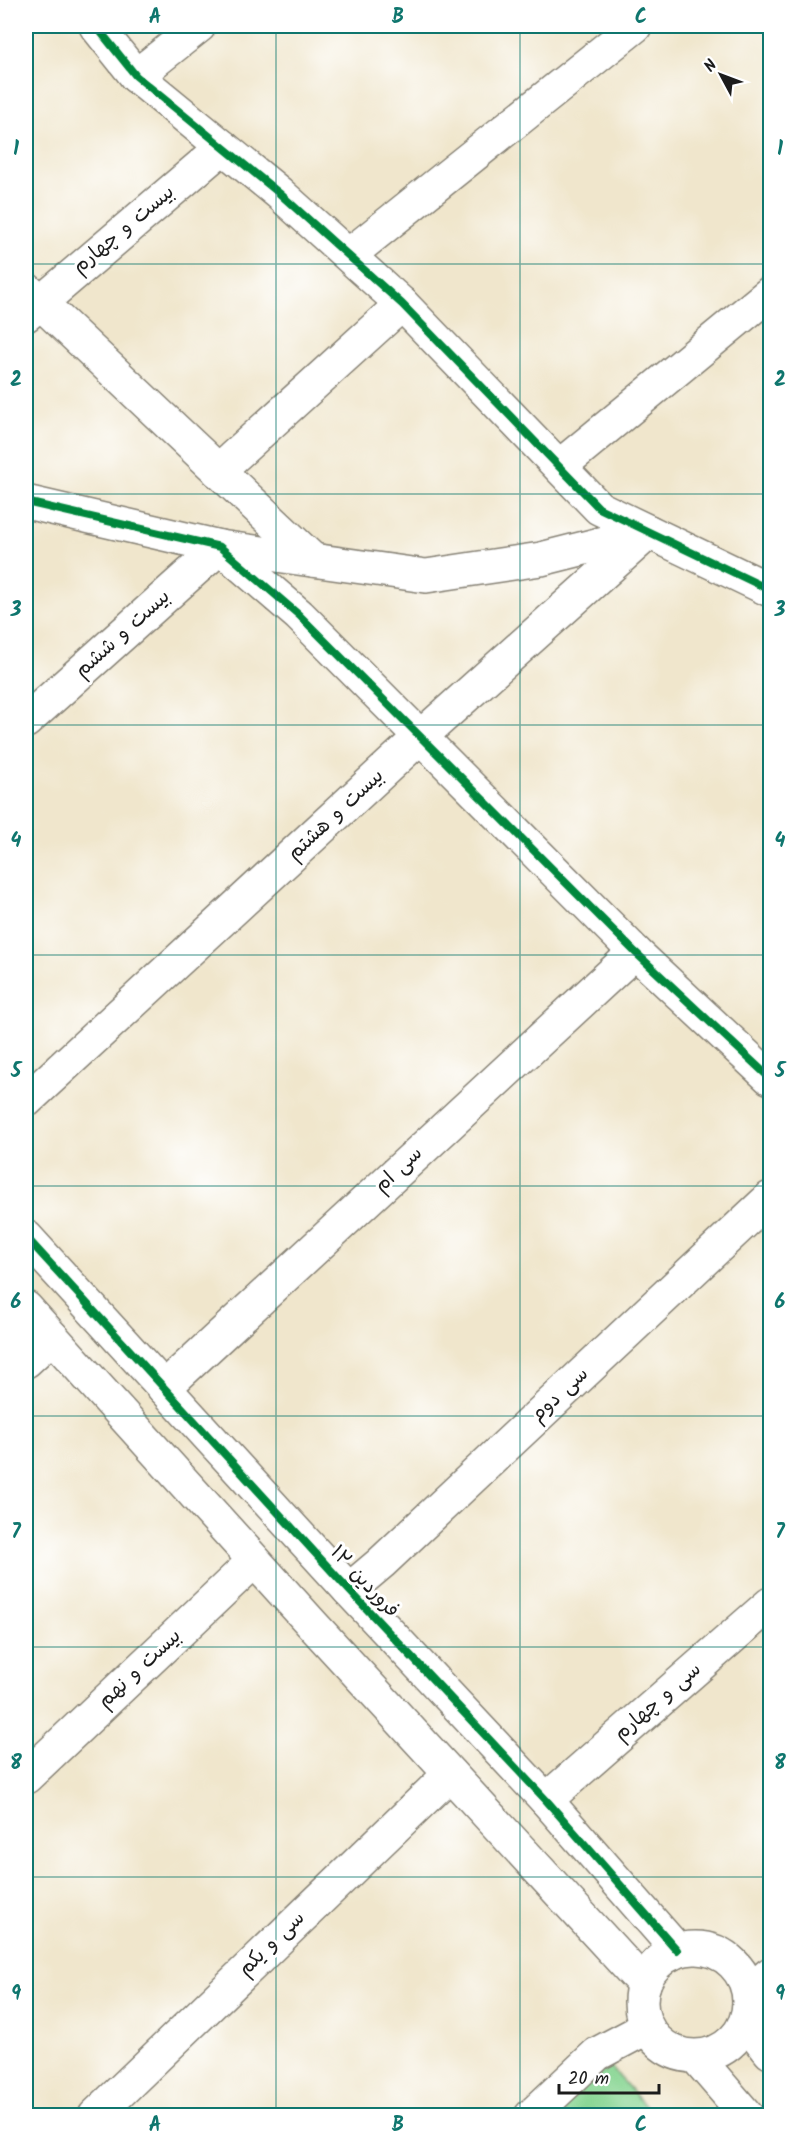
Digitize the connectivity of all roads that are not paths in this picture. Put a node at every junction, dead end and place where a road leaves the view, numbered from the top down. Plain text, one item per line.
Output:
1 (96, 26) edge
2 (199, 26) edge
3 (635, 26) edge
4 (136, 76) junction
5 (223, 147) junction
6 (349, 255) junction
7 (771, 293) edge
8 (30, 302) edge
9 (402, 304) junction
10 (560, 466) junction
11 (218, 471) junction
12 (26, 502) edge
13 (649, 532) junction
14 (220, 547) junction
15 (313, 560) junction
16 (771, 590) edge
17 (26, 721) edge
18 (419, 738) junction
19 (635, 952) junction
20 (771, 1078) edge
21 (26, 1101) edge
22 (771, 1198) edge
23 (26, 1237) edge
24 (26, 1308) edge
25 (52, 1337) junction
26 (26, 1361) edge
27 (164, 1388) junction
28 (254, 1561) junction
29 (348, 1590) junction
30 (771, 1604) edge
31 (450, 1774) junction
32 (26, 1777) edge
33 (546, 1800) junction
34 (677, 1950) junction
35 (644, 1984) junction
36 (759, 1995) edge
37 (646, 2028) junction
38 (771, 2052) edge
39 (698, 2058) junction
40 (95, 2115) edge
41 (531, 2115) edge
42 (747, 2115) edge

1 - 4 street
2 - 4 street
3 - 6 street
4 - 5 street
5 - 6 street
5 - 8 street, بیست و چهارم
6 - 9 street
7 - 10 street
8 - 11 street
9 - 10 street
9 - 11 street
10 - 13 street
11 - 15 street
12 - 14 street
13 - 15 street
13 - 16 street
13 - 18 street, بیست و هشتم
14 - 15 street
14 - 17 street, بیست و ششم
14 - 18 street
18 - 19 street
18 - 21 street, بیست و هشتم
19 - 20 street
19 - 27 street, سی ام
22 - 29 street, سی دوم
23 - 27 street, ۱۲ فروردین
24 - 25 street
25 - 26 street
25 - 28 street
27 - 29 street, ۱۲ فروردین
28 - 31 street
28 - 32 street, بیست و نهم
29 - 33 street, ۱۲ فروردین
30 - 33 street, سی و چهارم
31 - 35 street
31 - 40 street, سی و یکم
33 - 34 street, ۱۲ فروردین
34 - 35 street
34 - 36 street
35 - 37 street
36 - 38 street
36 - 39 street
37 - 39 street
37 - 41 street
39 - 42 street

